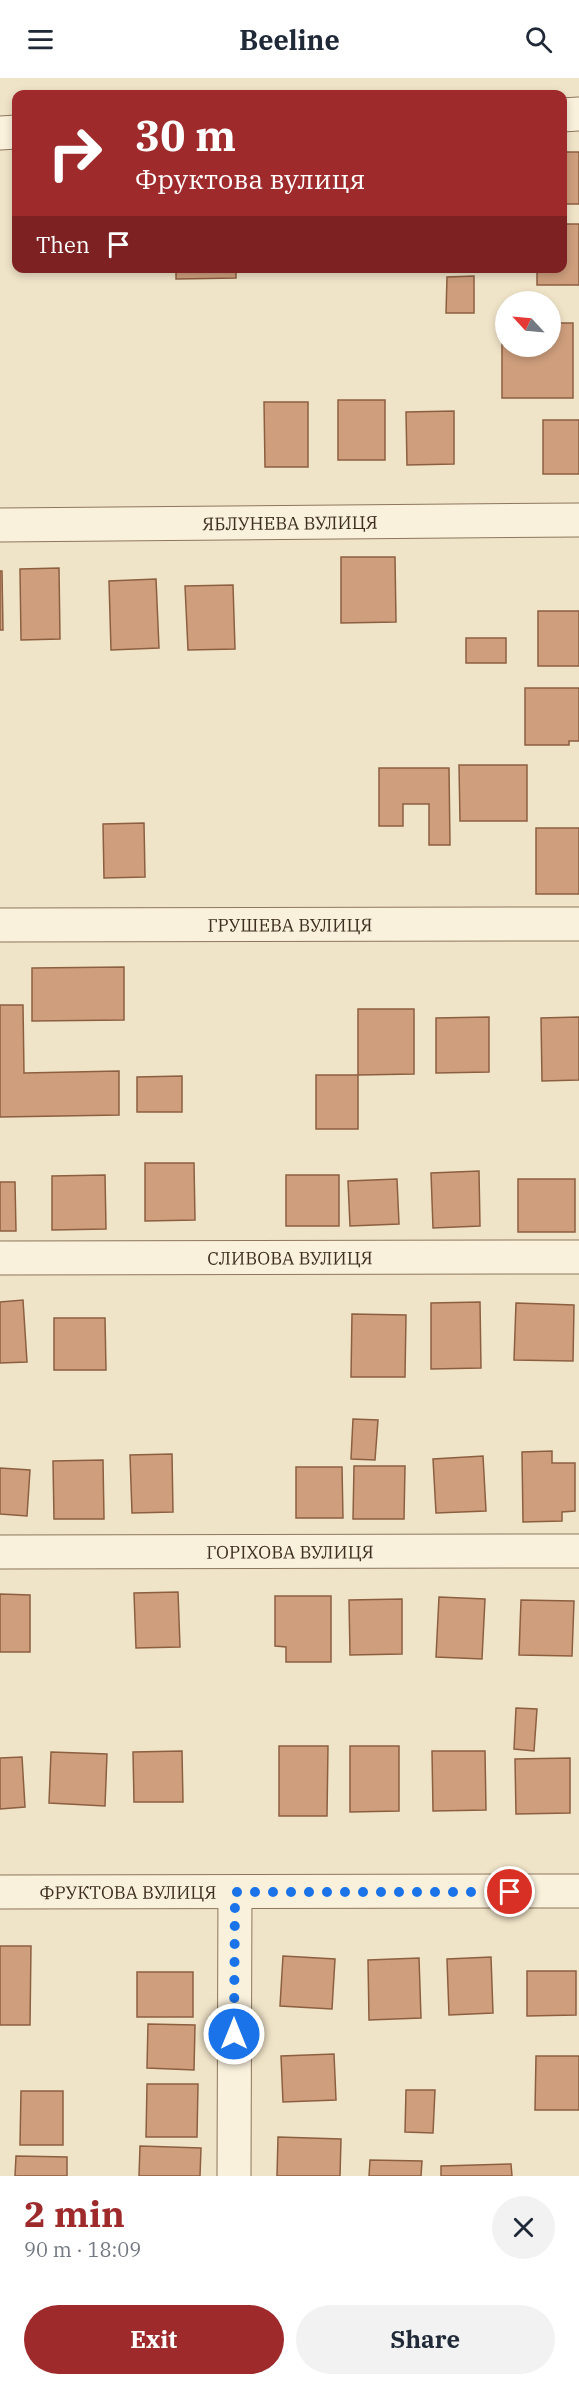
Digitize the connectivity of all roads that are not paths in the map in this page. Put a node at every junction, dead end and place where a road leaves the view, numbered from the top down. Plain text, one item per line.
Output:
1 (579, 520) edge
2 (0, 525) edge
3 (579, 924) edge
4 (0, 925) edge
5 (579, 1257) edge
6 (0, 1258) edge
7 (579, 1551) edge
8 (0, 1552) edge
9 (0, 1892) edge
10 (235, 1892) junction
11 (579, 1892) edge
12 (234, 2176) edge

1 - 2 street, ЯБЛУНЕВА ВУЛИЦЯ
3 - 4 street, ГРУШЕВА ВУЛИЦЯ
5 - 6 street, СЛИВОВА ВУЛИЦЯ
7 - 8 street, ГОРІХОВА ВУЛИЦЯ
9 - 10 street, ФРУКТОВА ВУЛИЦЯ
10 - 11 street, ФРУКТОВА ВУЛИЦЯ
10 - 12 street

